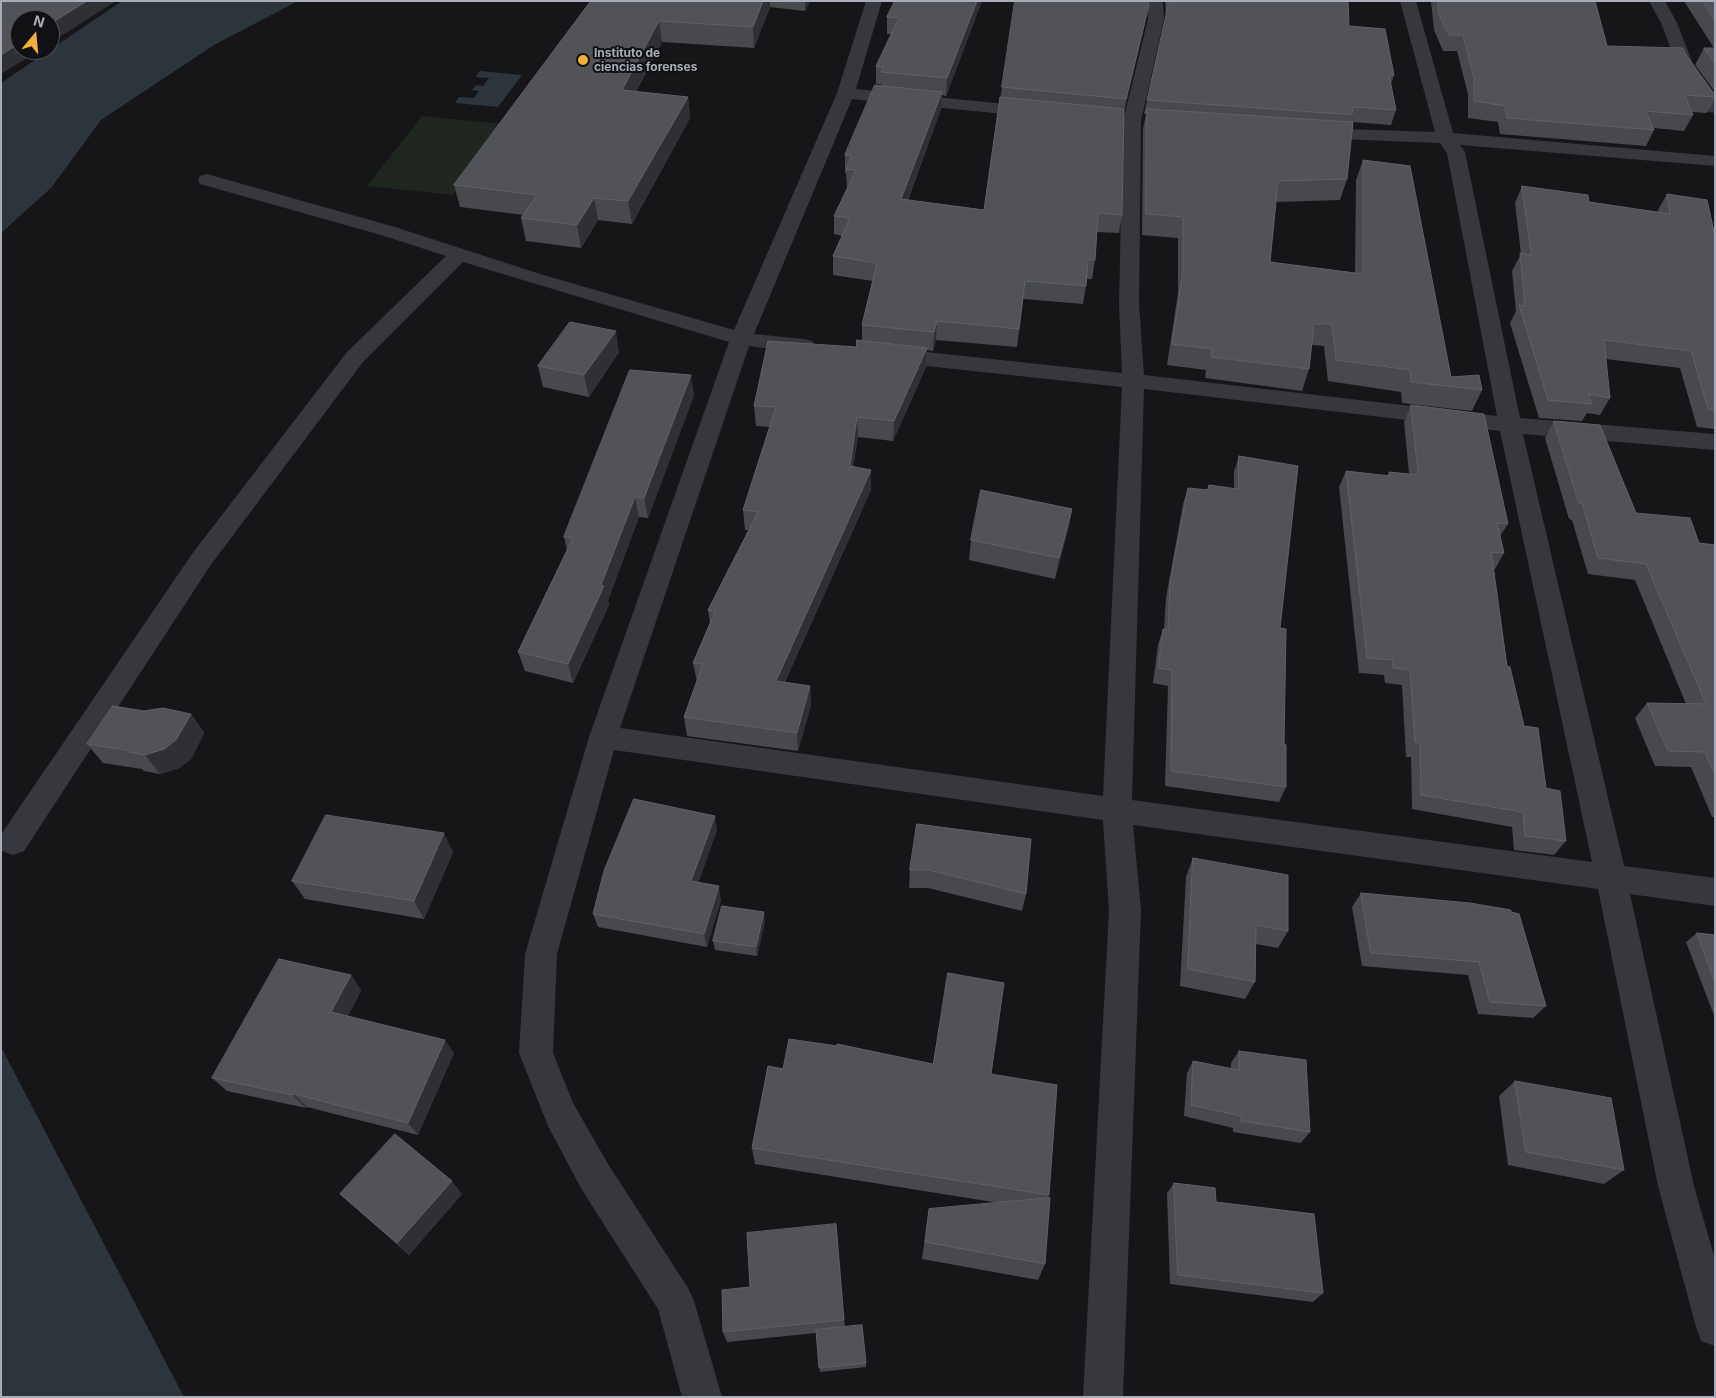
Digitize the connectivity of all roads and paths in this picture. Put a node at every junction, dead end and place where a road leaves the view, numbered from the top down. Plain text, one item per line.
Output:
1 (874, 1) edge
2 (1155, 1) edge
3 (1408, 1) edge
4 (1657, 1) edge
5 (846, 93) junction
6 (1715, 108) edge
7 (1053, 113) edge
8 (1112, 119) edge
9 (1132, 121) junction
10 (1151, 122) edge
11 (1298, 132) edge
12 (1445, 138) junction
13 (1715, 161) edge
14 (207, 180) dead end
15 (459, 254) junction
16 (741, 339) junction
17 (829, 349) edge
18 (868, 353) edge
19 (1133, 381) junction
20 (1510, 425) junction
21 (1715, 442) edge
22 (604, 736) junction
23 (1117, 810) junction
24 (13, 842) dead end
25 (1612, 878) junction
26 (1715, 892) edge
27 (1715, 1327) edge
28 (702, 1397) edge
29 (1103, 1397) edge

1 - 5 street
2 - 9 street
3 - 12 street
4 - 6 street
5 - 7 street
5 - 16 street
8 - 9 street
9 - 10 street
9 - 19 street
11 - 12 street
12 - 13 street
12 - 20 street
14 - 15 street
15 - 16 street
15 - 24 street
16 - 17 street
16 - 22 street
18 - 19 street
19 - 20 street
19 - 23 street
20 - 21 street
20 - 25 street
22 - 23 street
22 - 28 street
23 - 25 street
23 - 29 street
25 - 26 street
25 - 27 street

